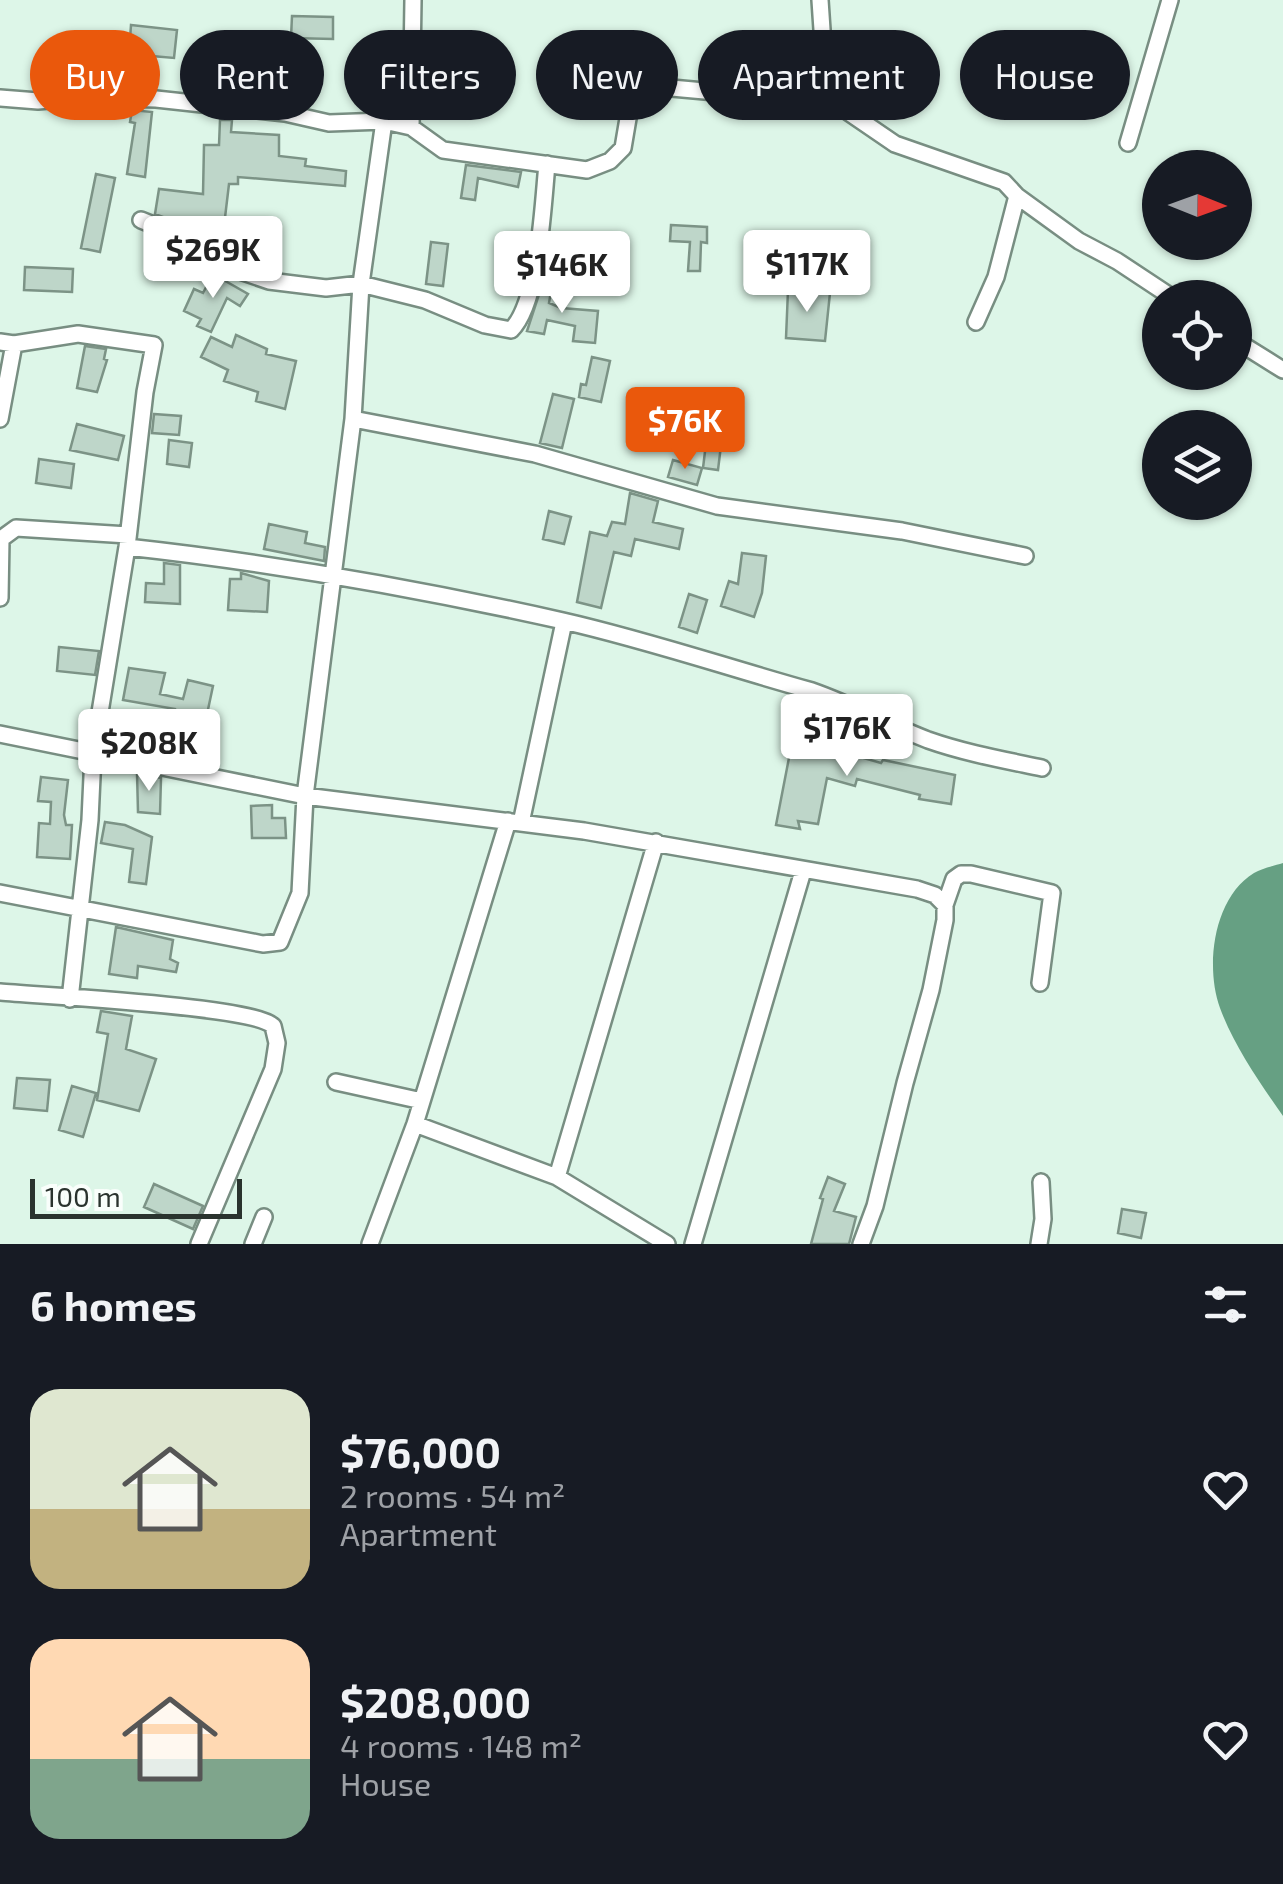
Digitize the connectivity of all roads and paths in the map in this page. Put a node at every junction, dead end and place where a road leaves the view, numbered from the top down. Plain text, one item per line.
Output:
1 (413, 0) edge
2 (820, 0) edge
3 (1170, 0) edge
4 (822, 30) edge
5 (698, 90) edge
6 (0, 98) edge
7 (860, 120) edge
8 (384, 122) junction
9 (410, 127) junction
10 (1128, 143) dead end
11 (547, 164) junction
12 (1017, 196) junction
13 (141, 220) dead end
14 (1146, 280) edge
15 (361, 284) junction
16 (976, 322) dead end
17 (7, 343) edge
18 (1252, 351) edge
19 (1283, 370) edge
20 (0, 419) edge
21 (353, 419) junction
22 (127, 541) junction
23 (1026, 556) dead end
24 (332, 576) junction
25 (0, 598) edge
26 (564, 622) junction
27 (0, 734) edge
28 (93, 755) junction
29 (1042, 768) dead end
30 (304, 796) junction
31 (515, 822) junction
32 (656, 842) junction
33 (803, 871) junction
34 (0, 894) edge
35 (945, 904) junction
36 (79, 907) junction
37 (1040, 984) dead end
38 (0, 992) edge
39 (70, 999) junction
40 (336, 1082) dead end
41 (422, 1101) junction
42 (415, 1124) junction
43 (556, 1178) junction
44 (1042, 1182) dead end
45 (264, 1216) dead end
46 (199, 1244) edge
47 (253, 1244) edge
48 (370, 1244) edge
49 (667, 1244) edge
50 (694, 1244) edge
51 (861, 1244) edge
52 (1040, 1244) edge

1 - 9 street
2 - 4 street
3 - 10 street
5 - 11 street
6 - 8 street
7 - 12 street
8 - 9 street
8 - 15 street
9 - 11 street
11 - 15 street
12 - 14 street
12 - 16 street
13 - 15 street
15 - 21 street
17 - 20 street
17 - 22 street
18 - 19 street
21 - 23 street
21 - 24 street
22 - 24 street
22 - 25 street
22 - 28 street
24 - 26 street
24 - 30 street
26 - 29 street
26 - 31 street
27 - 28 street
28 - 30 street
28 - 36 street
30 - 31 street
30 - 36 street
31 - 32 street
31 - 41 street
32 - 33 street
32 - 43 street
33 - 35 street
33 - 50 street
34 - 36 street
35 - 37 street
35 - 51 street
36 - 39 street
38 - 39 street
39 - 46 street
40 - 41 street
41 - 42 street
42 - 43 street
42 - 48 street
43 - 49 street
44 - 52 street
45 - 47 street

